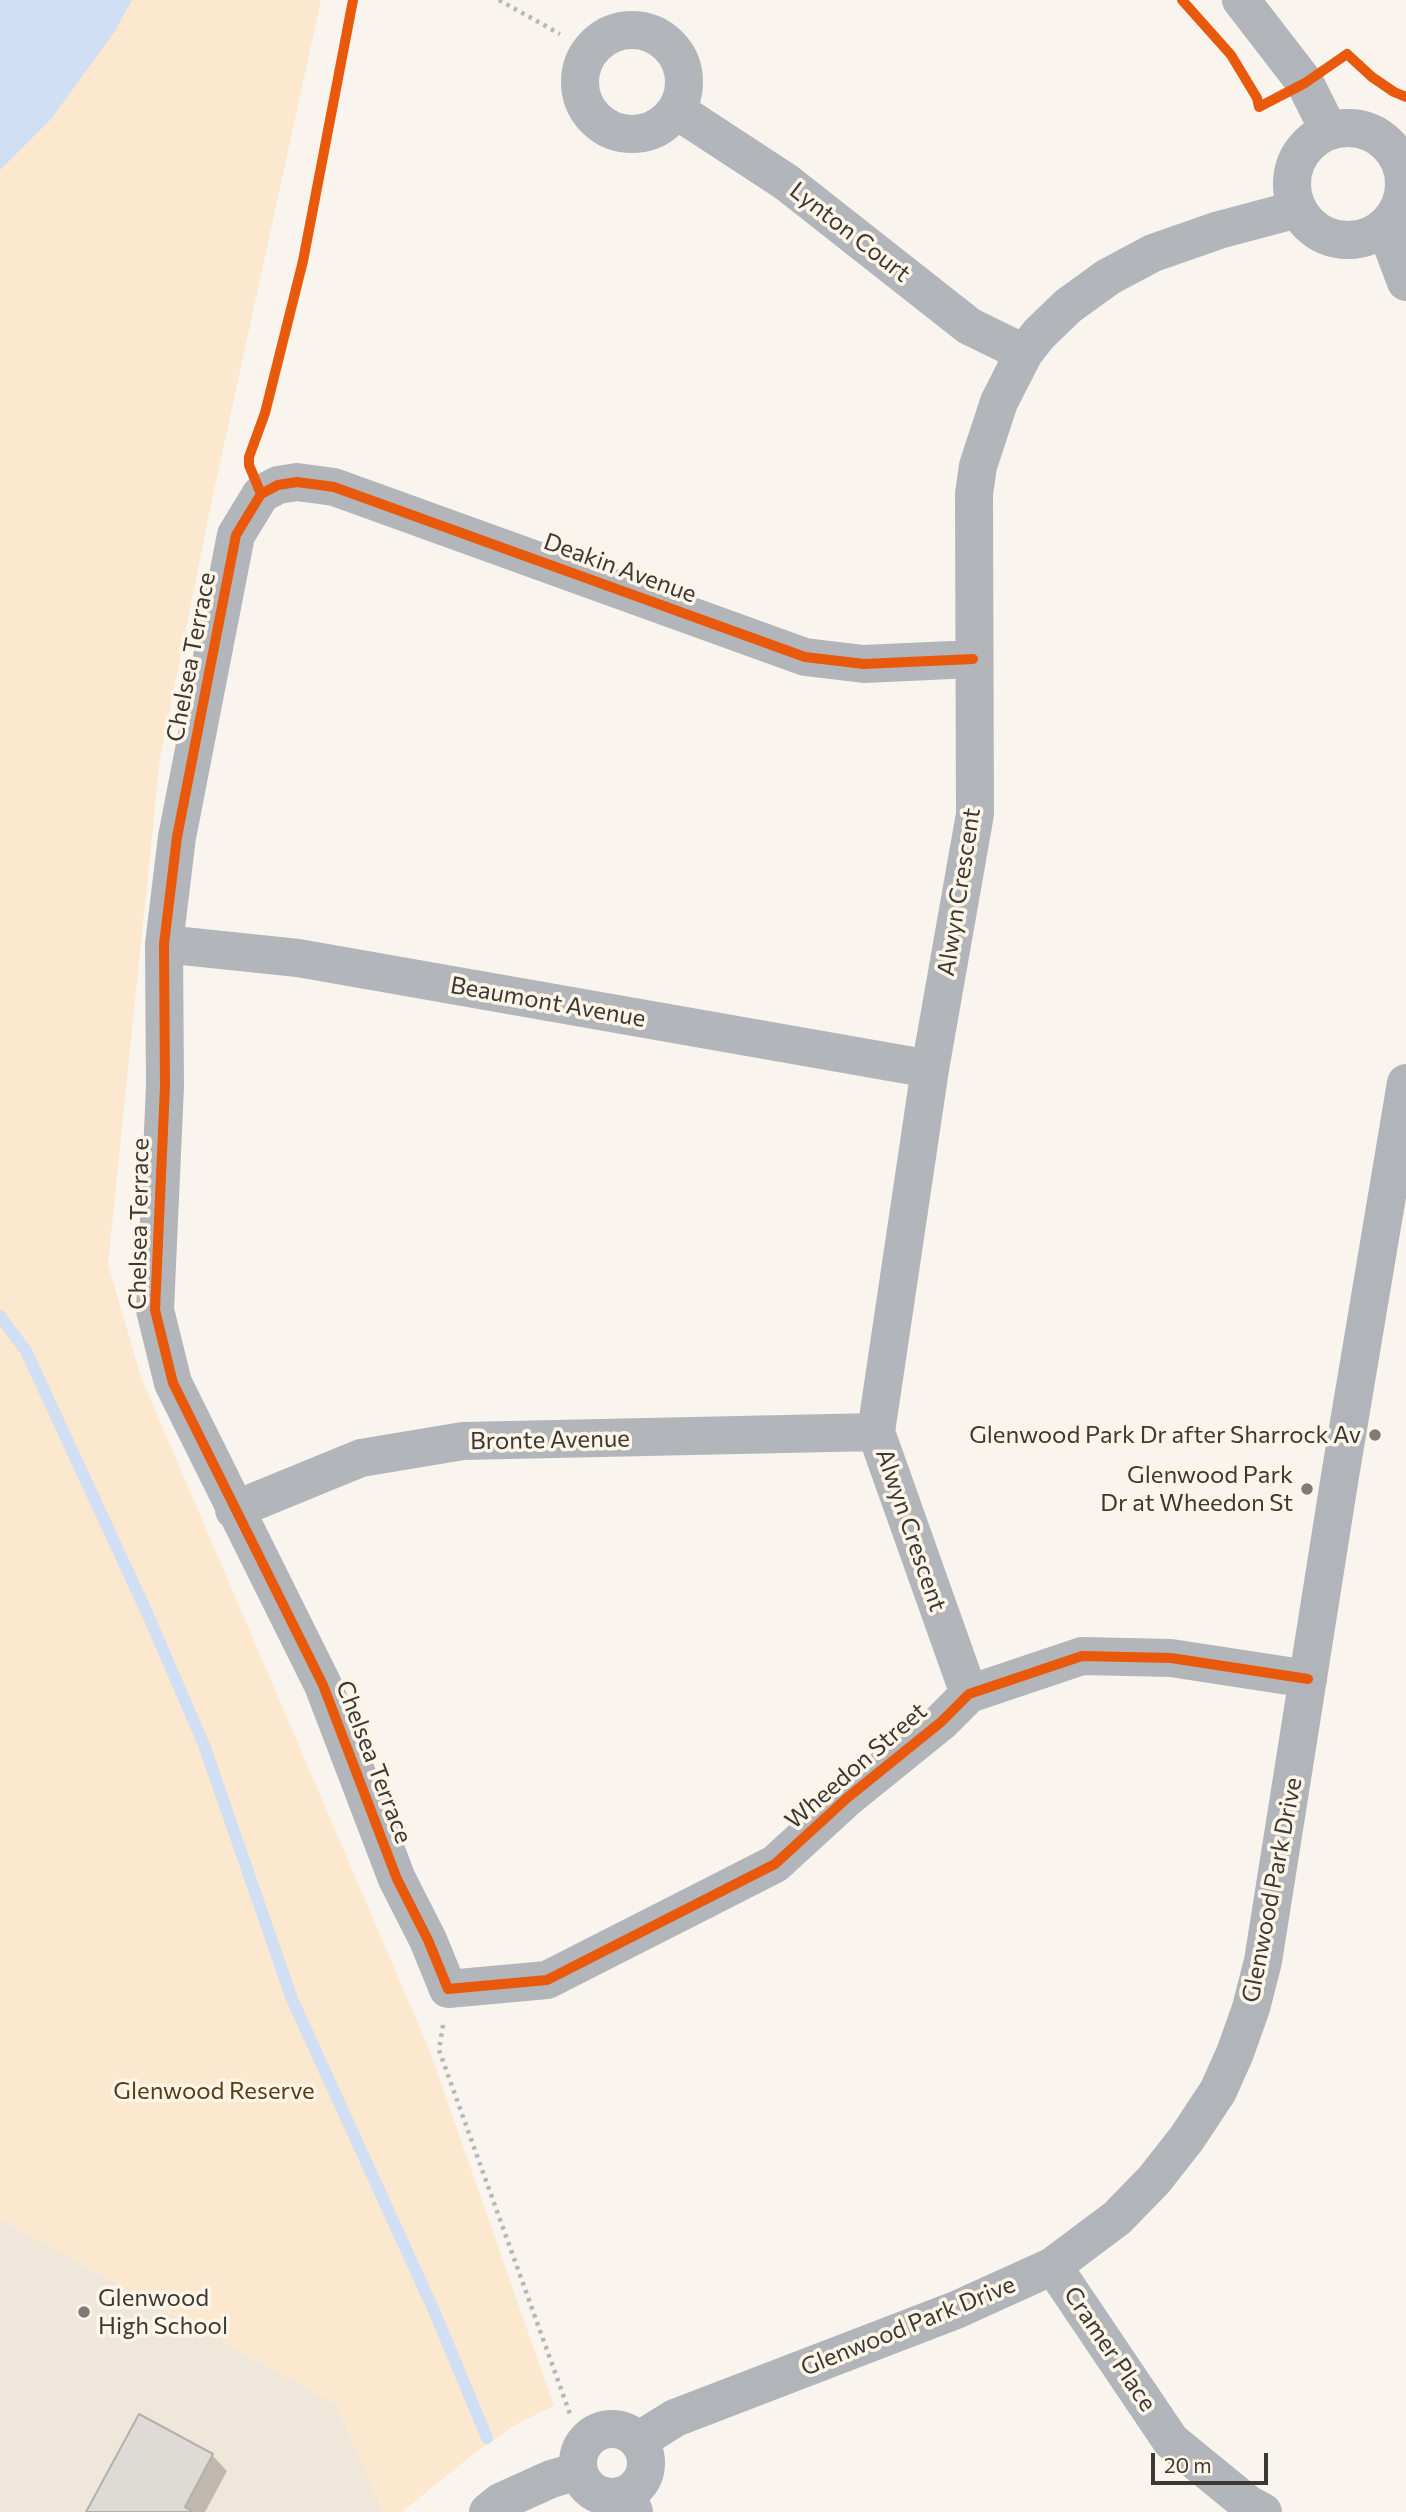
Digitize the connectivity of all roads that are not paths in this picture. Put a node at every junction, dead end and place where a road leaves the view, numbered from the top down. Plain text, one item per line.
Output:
1 (1241, 0) edge
2 (677, 110) dead end
3 (1329, 131) junction
4 (1404, 166) edge
5 (1298, 209) junction
6 (1385, 226) junction
7 (1406, 282) edge
8 (1024, 353) junction
9 (261, 494) joint
10 (973, 659) junction
11 (164, 944) junction
12 (930, 1069) junction
13 (1405, 1098) edge
14 (876, 1432) junction
15 (234, 1510) junction
16 (1308, 1679) junction
17 (969, 1694) junction
18 (448, 1989) joint
19 (1053, 2266) junction
20 (638, 2441) junction
21 (579, 2471) junction
22 (631, 2503) edge
23 (488, 2512) edge
24 (1263, 2512) edge

1 - 3 street
2 - 8 street, Lynton Court
3 - 4 street
3 - 5 street
4 - 6 street
5 - 6 street
5 - 8 street, Alwyn Crescent
6 - 7 street
8 - 10 street, Alwyn Crescent
9 - 10 street, Deakin Avenue
9 - 11 street, Chelsea Terrace
10 - 12 street, Alwyn Crescent
11 - 12 street, Beaumont Avenue
11 - 15 street, Chelsea Terrace
12 - 14 street, Alwyn Crescent
13 - 16 street, Glenwood Park Drive
14 - 15 street, Bronte Avenue
14 - 17 street, Alwyn Crescent
15 - 18 street, Chelsea Terrace
16 - 17 street, Wheedon Street
16 - 19 street, Glenwood Park Drive
17 - 18 street, Wheedon Street
19 - 20 street, Glenwood Park Drive
19 - 24 street, Cramer Place
20 - 21 street
20 - 22 street
21 - 22 street
21 - 23 street

